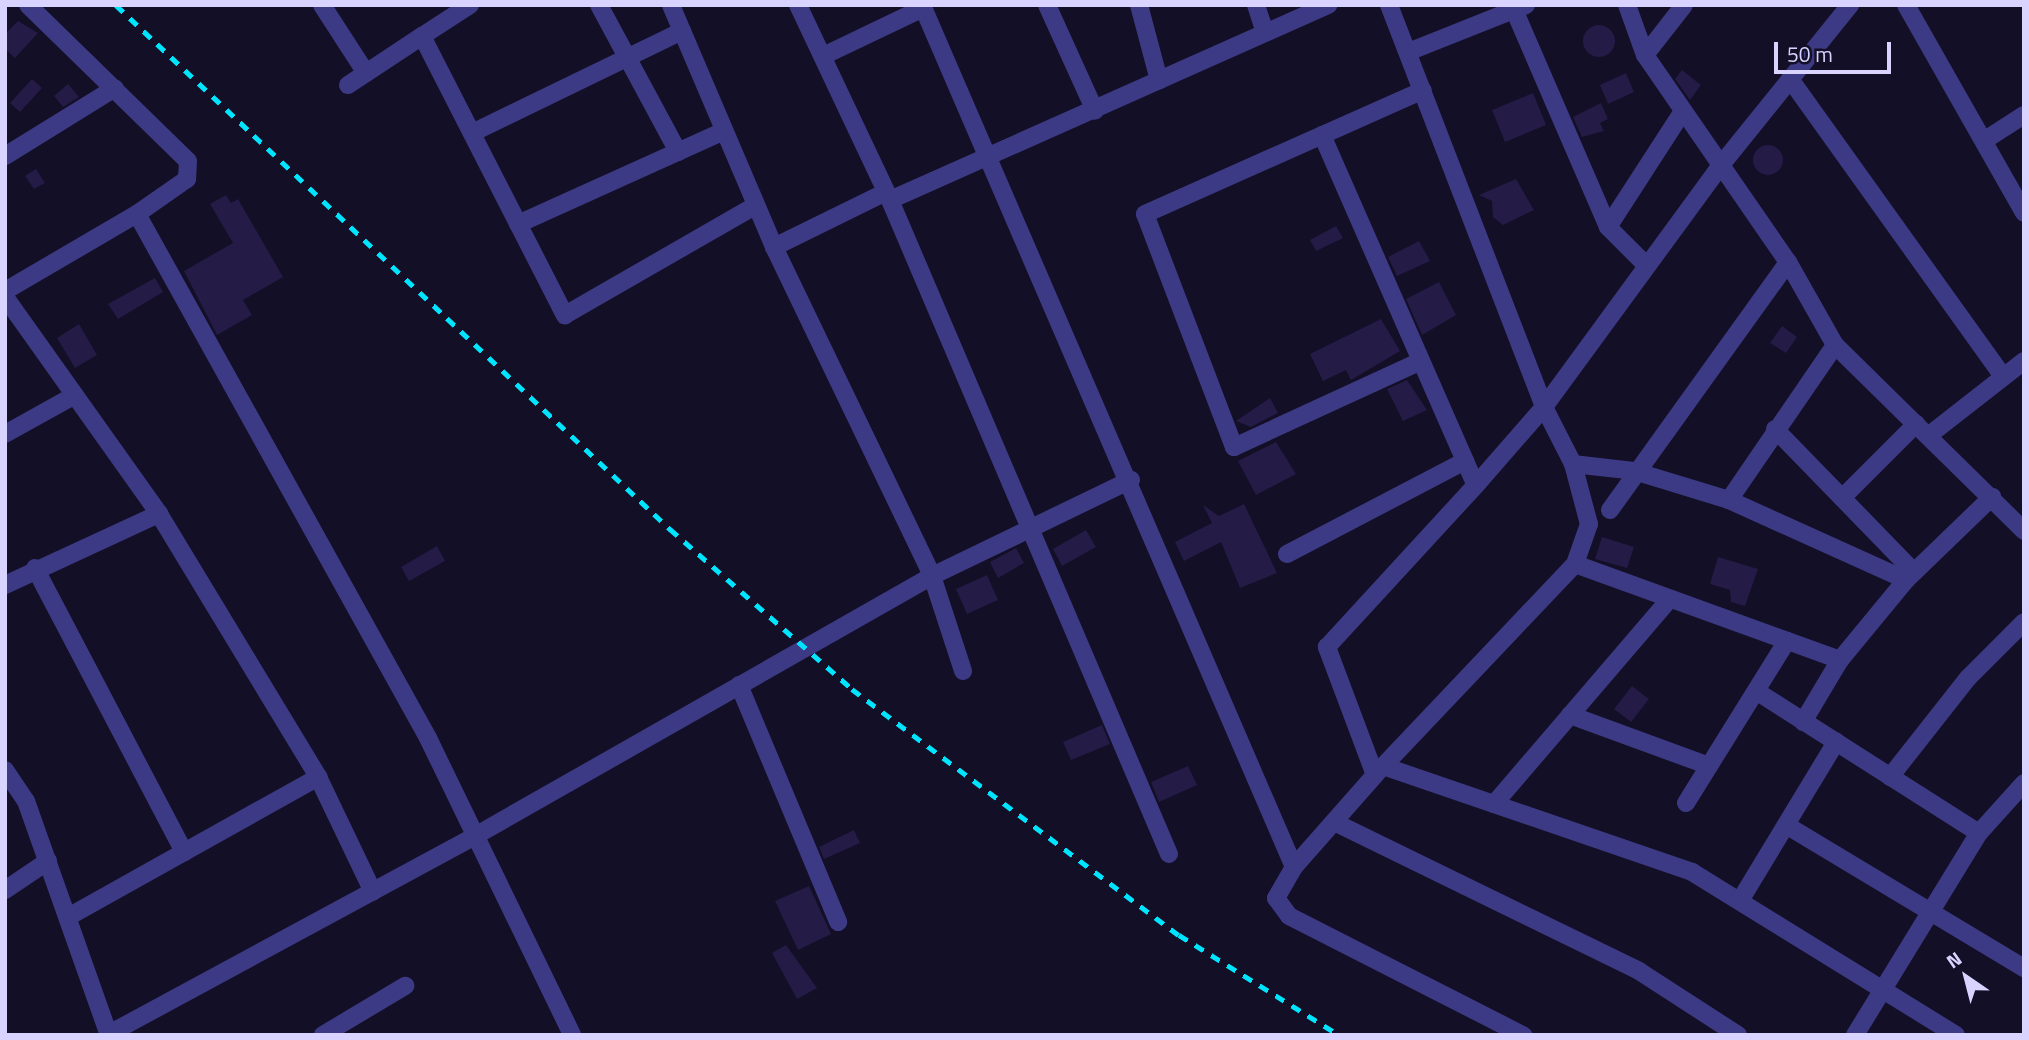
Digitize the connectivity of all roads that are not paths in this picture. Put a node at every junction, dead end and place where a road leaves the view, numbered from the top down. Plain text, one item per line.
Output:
1 (28, 5) edge
2 (322, 5) edge
3 (599, 5) edge
4 (671, 5) edge
5 (799, 5) edge
6 (1047, 5) edge
7 (1139, 5) edge
8 (1256, 5) edge
9 (1329, 5) edge
10 (1389, 5) edge
11 (1627, 5) edge
12 (1684, 5) edge
13 (1850, 5) edge
14 (1906, 5) edge
15 (923, 6) edge
16 (1517, 7) edge
17 (459, 8) edge
18 (1264, 30) junction
19 (682, 31) junction
20 (422, 36) junction
21 (1408, 52) junction
22 (1645, 55) junction
23 (823, 56) junction
24 (628, 59) junction
25 (366, 73) junction
26 (1790, 79) junction
27 (1159, 80) junction
28 (348, 85) dead end
29 (115, 88) junction
30 (1423, 90) junction
31 (1095, 111) junction
32 (1683, 111) junction
33 (2024, 115) edge
34 (724, 131) junction
35 (471, 133) junction
36 (1322, 135) junction
37 (1985, 140) junction
38 (678, 152) junction
39 (5, 156) edge
40 (993, 158) junction
41 (1721, 165) junction
42 (888, 196) junction
43 (756, 205) junction
44 (2024, 213) edge
45 (138, 214) junction
46 (518, 223) junction
47 (1608, 227) junction
48 (774, 247) junction
49 (1788, 262) junction
50 (1646, 265) junction
51 (5, 291) edge
52 (5, 297) edge
53 (1835, 345) junction
54 (1421, 361) junction
55 (2024, 361) edge
56 (2003, 377) junction
57 (75, 395) junction
58 (1544, 407) junction
59 (1775, 429) junction
60 (1922, 430) junction
61 (5, 434) edge
62 (1465, 461) junction
63 (1573, 464) junction
64 (1634, 471) junction
65 (1131, 480) junction
66 (1476, 485) junction
67 (1992, 497) junction
68 (1842, 498) junction
69 (1729, 499) junction
70 (1610, 510) dead end
71 (159, 514) junction
72 (2020, 521) edge
73 (1031, 524) junction
74 (1287, 554) dead end
75 (1575, 564) junction
76 (35, 568) junction
77 (932, 576) junction
78 (1910, 576) junction
79 (5, 584) edge
80 (1670, 599) junction
81 (2024, 622) edge
82 (1787, 641) junction
83 (1840, 660) junction
84 (963, 671) dead end
85 (739, 685) junction
86 (1756, 691) junction
87 (1570, 715) junction
88 (1803, 722) junction
89 (1836, 742) junction
90 (1709, 766) junction
91 (5, 770) edge
92 (1379, 771) junction
93 (318, 777) junction
94 (1890, 777) junction
95 (2024, 783) edge
96 (1686, 803) dead end
97 (1494, 804) junction
98 (1334, 821) junction
99 (1786, 825) junction
100 (1979, 833) junction
101 (475, 836) junction
102 (184, 852) junction
103 (1169, 854) dead end
104 (48, 861) junction
105 (1294, 867) junction
106 (5, 890) edge
107 (373, 892) junction
108 (1741, 898) junction
109 (1930, 911) junction
110 (68, 917) junction
111 (838, 922) dead end
112 (2023, 965) edge
113 (405, 986) dead end
114 (1883, 990) junction
115 (568, 1033) edge
116 (109, 1035) edge
117 (323, 1035) edge
118 (1523, 1035) edge
119 (1738, 1035) edge
120 (1855, 1035) edge
121 (1956, 1035) edge

1 - 29 street
2 - 25 street
3 - 24 street
4 - 19 street
5 - 23 street
6 - 31 street
7 - 27 street
8 - 18 street
9 - 18 street
10 - 21 street
11 - 22 street
12 - 22 street
13 - 26 street
14 - 37 street
15 - 23 street
15 - 40 street
16 - 21 street
16 - 47 street
17 - 20 street
18 - 27 street
19 - 24 street
19 - 34 street
20 - 25 street
20 - 35 street
21 - 30 street
22 - 32 street
23 - 42 street
24 - 35 street
24 - 38 street
25 - 28 street
26 - 41 street
26 - 56 street
27 - 31 street
29 - 39 street
29 - 45 street
30 - 36 street
30 - 58 street
31 - 40 street
32 - 41 street
32 - 47 street
33 - 37 street
34 - 38 street
34 - 43 street
35 - 46 street
36 - 54 street
36 - 54 street
37 - 44 street
38 - 46 street
40 - 42 street
40 - 65 street
41 - 49 street
41 - 50 street
42 - 48 street
42 - 73 street
43 - 46 street
43 - 48 street
45 - 51 street
45 - 101 street
47 - 50 street
48 - 77 street
49 - 53 street
49 - 64 street
50 - 58 street
52 - 57 street
53 - 59 street
53 - 60 street
54 - 62 street
55 - 56 street
56 - 60 street
57 - 61 street
57 - 71 street
58 - 63 street
58 - 66 street
59 - 68 street
59 - 69 street
60 - 67 street
60 - 68 street
62 - 66 street
62 - 74 street
63 - 64 street
63 - 75 street
64 - 69 street
64 - 70 street
65 - 73 street
65 - 105 street
66 - 92 street
67 - 72 street
67 - 78 street
68 - 78 street
69 - 78 street
71 - 76 street
71 - 93 street
73 - 77 street
73 - 103 street
75 - 80 street
75 - 92 street
76 - 79 street
76 - 102 street
77 - 84 street
77 - 85 street
78 - 83 street
80 - 82 street
80 - 87 street
81 - 94 street
82 - 83 street
82 - 86 street
83 - 88 street
85 - 101 street
85 - 111 street
86 - 88 street
86 - 90 street
87 - 90 street
87 - 97 street
88 - 89 street
89 - 94 street
89 - 99 street
90 - 96 street
91 - 104 street
92 - 97 street
92 - 98 street
93 - 102 street
93 - 107 street
94 - 100 street
95 - 100 street
97 - 108 street
98 - 105 street
98 - 119 street
99 - 108 street
99 - 109 street
100 - 109 street
101 - 107 street
101 - 115 street
102 - 110 street
104 - 106 street
104 - 110 street
105 - 118 street
107 - 116 street
108 - 114 street
109 - 112 street
109 - 114 street
110 - 116 street
113 - 117 street
114 - 120 street
114 - 121 street

